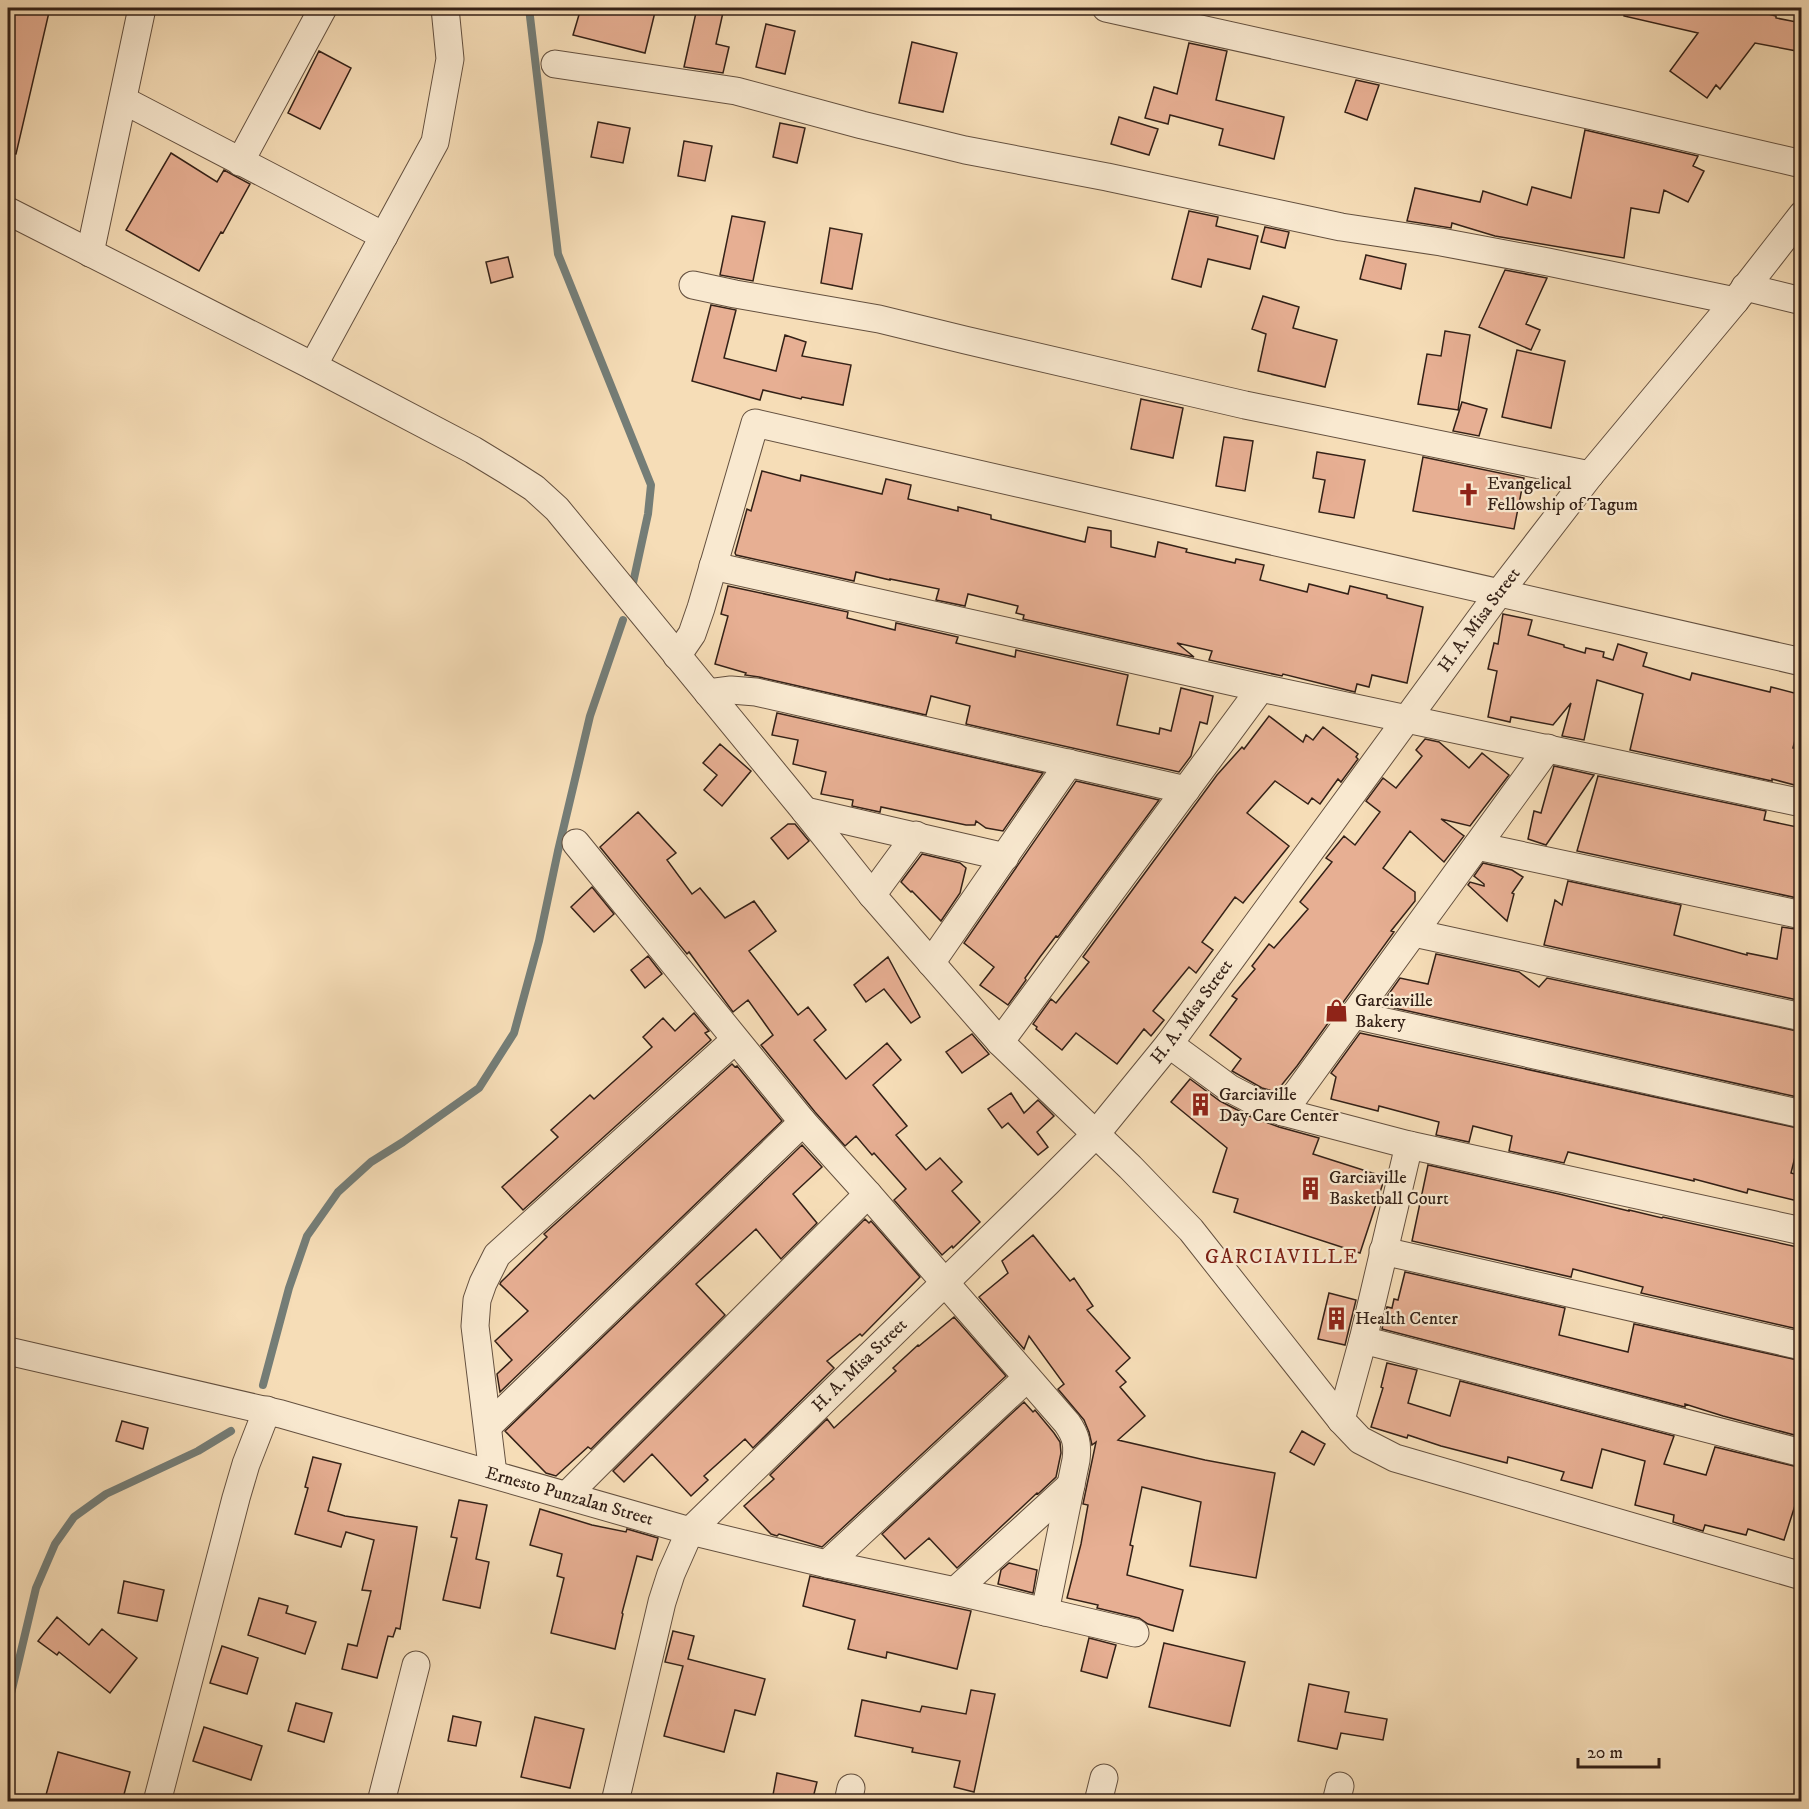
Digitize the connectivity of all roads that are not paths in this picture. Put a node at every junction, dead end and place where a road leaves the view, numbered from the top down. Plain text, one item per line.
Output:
1 (142, 8) edge
2 (323, 8) edge
3 (445, 8) edge
4 (1106, 8) edge
5 (555, 64) dead end
6 (123, 100) junction
7 (240, 162) junction
8 (1802, 164) edge
9 (8, 211) edge
10 (1802, 215) edge
11 (384, 236) junction
12 (90, 252) junction
13 (693, 285) dead end
14 (1740, 294) junction
15 (1802, 301) edge
16 (314, 366) junction
17 (1590, 475) junction
18 (713, 566) junction
19 (1499, 593) junction
20 (677, 656) junction
21 (1802, 662) edge
22 (1261, 688) junction
23 (708, 693) junction
24 (1407, 719) junction
25 (1548, 748) junction
26 (1070, 764) junction
27 (1186, 790) junction
28 (1802, 803) edge
29 (805, 811) junction
30 (916, 835) junction
31 (576, 843) dead end
32 (1477, 846) junction
33 (1005, 857) junction
34 (872, 895) junction
35 (1802, 915) edge
36 (1414, 933) junction
37 (932, 963) junction
38 (1354, 1015) junction
39 (1802, 1017) edge
40 (735, 1040) junction
41 (1000, 1042) junction
42 (1169, 1044) junction
43 (1283, 1112) junction
44 (1802, 1114) edge
45 (803, 1122) junction
46 (1095, 1135) junction
47 (1409, 1145) junction
48 (868, 1194) junction
49 (1802, 1232) edge
50 (1383, 1251) junction
51 (945, 1283) junction
52 (1363, 1340) junction
53 (1802, 1346) edge
54 (8, 1351) edge
55 (1027, 1378) junction
56 (267, 1410) junction
57 (1341, 1420) junction
58 (488, 1426) junction
59 (1802, 1453) edge
60 (493, 1474) junction
61 (1071, 1485) junction
62 (567, 1495) junction
63 (690, 1531) junction
64 (826, 1564) junction
65 (1802, 1576) edge
66 (955, 1591) junction
67 (1045, 1612) junction
68 (1135, 1633) dead end
69 (416, 1665) dead end
70 (157, 1802) edge
71 (381, 1802) edge
72 (615, 1802) edge

1 - 6 street
2 - 7 street
3 - 11 street
4 - 8 street
5 - 14 street
6 - 7 street
6 - 12 street
7 - 11 street
9 - 12 street
10 - 14 street, H. A. Misa Street
11 - 16 street
12 - 16 street
13 - 17 street
14 - 15 street
14 - 17 street, H. A. Misa Street
16 - 20 street
17 - 19 street, H. A. Misa Street
18 - 19 street
18 - 20 street
18 - 22 street
19 - 21 street
19 - 24 street, H. A. Misa Street
20 - 23 street
22 - 24 street
22 - 27 street
23 - 26 street
23 - 29 street
24 - 25 street
24 - 42 street, H. A. Misa Street
25 - 28 street
25 - 32 street
26 - 27 street
26 - 33 street
27 - 41 street
29 - 30 street
29 - 34 street
30 - 33 street
30 - 34 street
31 - 40 street
32 - 35 street
32 - 36 street
33 - 37 street
34 - 37 street
36 - 38 street
36 - 39 street
37 - 41 street
38 - 43 street
38 - 44 street
40 - 45 street
40 - 58 street
41 - 46 street
42 - 43 street
42 - 46 street, H. A. Misa Street
43 - 47 street
45 - 48 street
45 - 58 street
46 - 51 street, H. A. Misa Street
46 - 57 street
47 - 49 street
47 - 50 street
48 - 51 street
48 - 62 street
50 - 52 street
50 - 53 street
51 - 55 street
51 - 63 street, H. A. Misa Street
52 - 57 street
52 - 59 street
54 - 56 street, Ernesto Punzalan Street
55 - 61 street
55 - 64 street
56 - 60 street, Ernesto Punzalan Street
56 - 70 street
57 - 65 street
58 - 60 street
60 - 62 street, Ernesto Punzalan Street
61 - 66 street
61 - 67 street
62 - 63 street, Ernesto Punzalan Street
63 - 64 street, Ernesto Punzalan Street
63 - 72 street, H. A. Misa Street
64 - 66 street, Ernesto Punzalan Street
66 - 67 street, Ernesto Punzalan Street
67 - 68 street, Ernesto Punzalan Street
69 - 71 street

